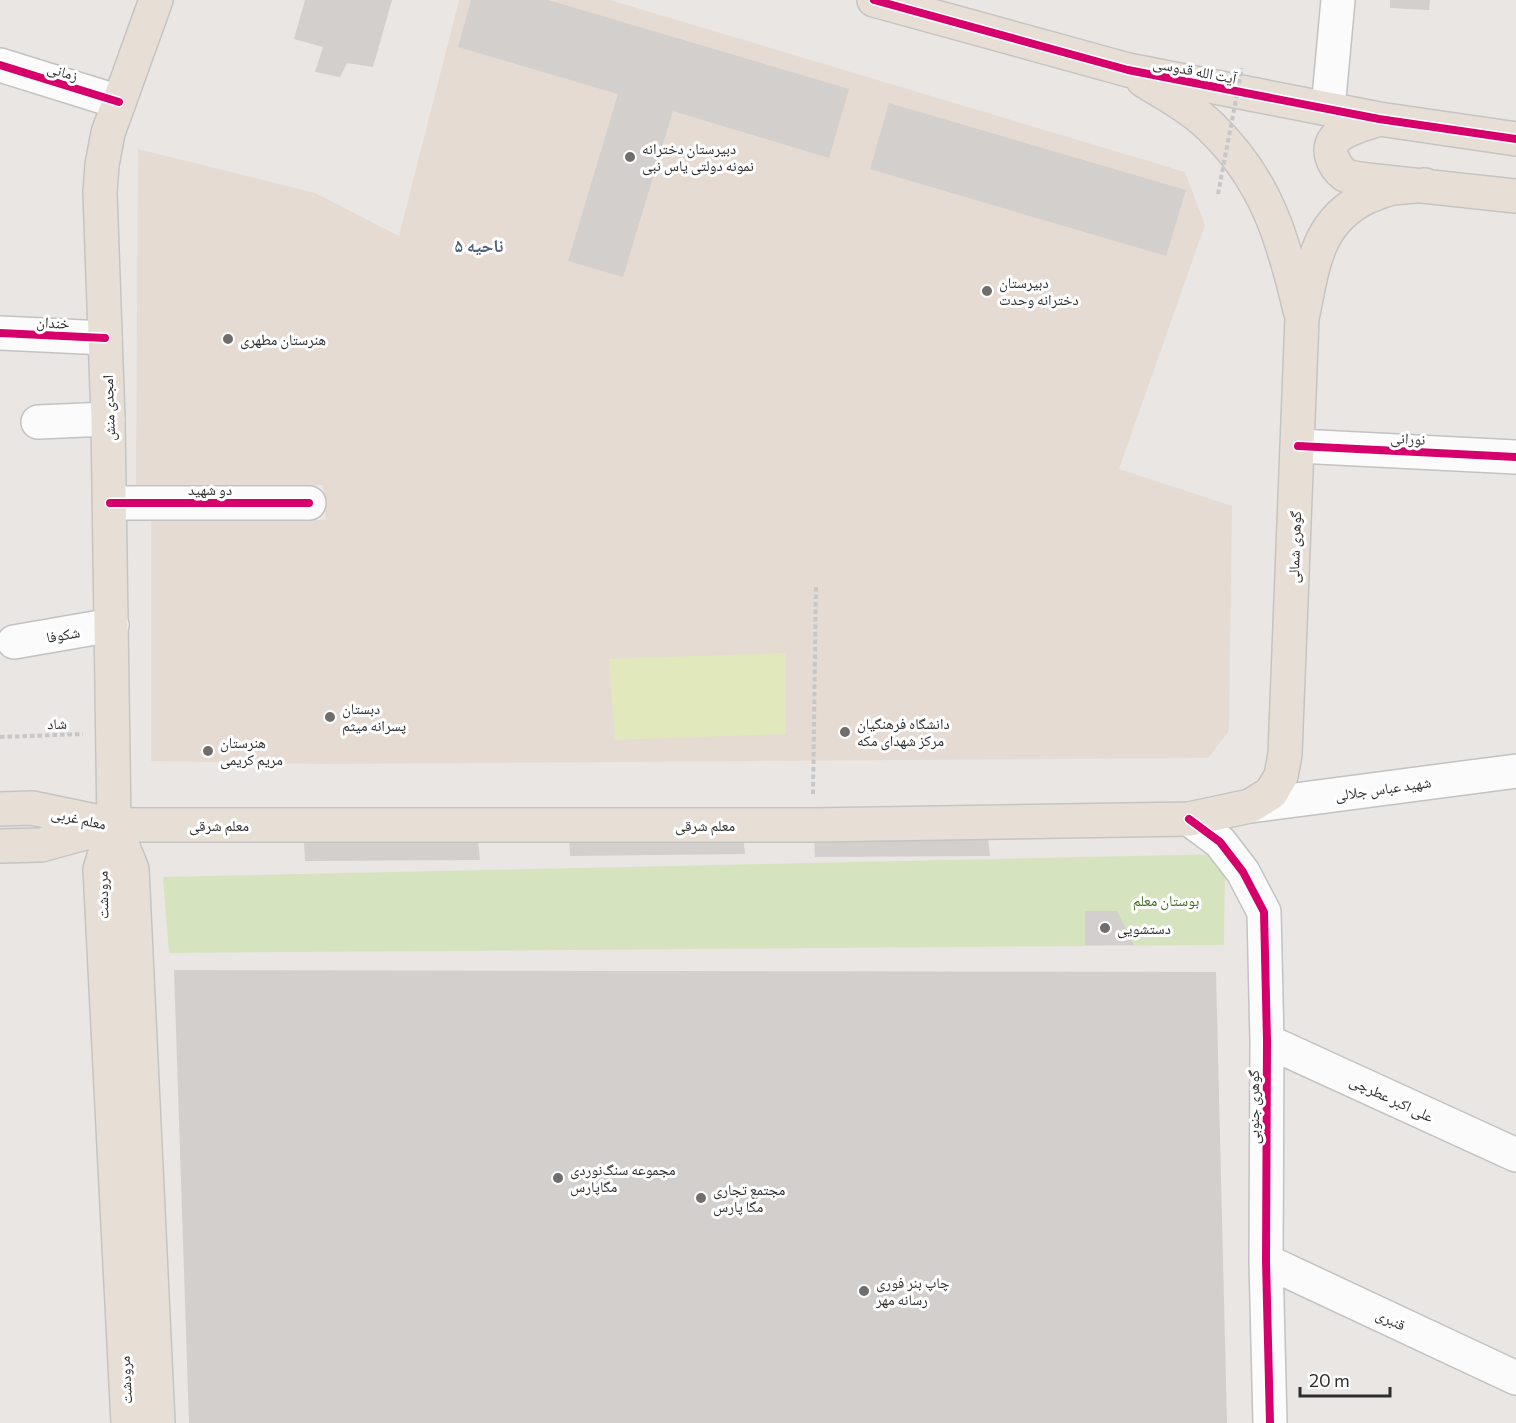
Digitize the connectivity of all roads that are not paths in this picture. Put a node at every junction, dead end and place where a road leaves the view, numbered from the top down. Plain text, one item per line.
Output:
1 (156, 0) edge
2 (874, 0) edge
3 (1338, 0) edge
4 (0, 65) edge
5 (1128, 70) junction
6 (119, 102) junction
7 (1328, 109) junction
8 (1379, 118) junction
9 (1516, 139) edge
10 (1425, 185) junction
11 (1516, 196) edge
12 (1302, 318) junction
13 (0, 333) edge
14 (105, 338) junction
15 (108, 419) junction
16 (38, 422) dead end
17 (1298, 446) junction
18 (1516, 458) edge
19 (110, 503) junction
20 (309, 503) dead end
21 (112, 625) junction
22 (14, 642) dead end
23 (1516, 771) edge
24 (1281, 776) joint
25 (1250, 806) junction
26 (0, 808) edge
27 (1189, 819) junction
28 (114, 825) junction
29 (0, 846) edge
30 (1267, 1041) junction
31 (1516, 1132) edge
32 (1473, 1136) junction
33 (1516, 1155) edge
34 (132, 1190) junction
35 (1266, 1261) junction
36 (1516, 1378) edge
37 (128, 1423) edge
38 (158, 1423) edge
39 (1270, 1423) edge

1 - 6 main road, امجدی منش
2 - 5 main road, آیت الله قدوسی
3 - 7 street
4 - 6 street, زمانی
5 - 7 main road, آیت الله قدوسی
5 - 12 main road, آیت الله قدوسی
6 - 14 main road, امجدی منش
7 - 8 main road, آیت الله قدوسی
8 - 9 main road, آیت الله قدوسی
8 - 10 main road
10 - 11 main road
10 - 12 main road
12 - 17 main road, گوهری شمالی
13 - 14 street, خندان
14 - 15 main road, امجدی منش
15 - 16 street
15 - 19 main road, امجدی منش
17 - 18 street, نورانی
17 - 24 main road, گوهری شمالی
19 - 20 street, دو شهید
19 - 21 main road, امجدی منش
21 - 22 street, شکوفا
21 - 28 main road, امجدی منش
23 - 25 street, شهید عباس جلالی
24 - 25 main road, معلم شرقی
25 - 27 main road, معلم شرقی
26 - 28 main road, معلم غربی
27 - 28 main road, معلم شرقی
27 - 30 street, گوهری جنوبی
28 - 29 main road, معلم غربی
28 - 34 main road, مرودشت
30 - 32 street, علی اکبر عطرچی
30 - 35 street, گوهری جنوبی
31 - 32 street
32 - 33 street, علی اکبر عطرچی
34 - 37 main road, مرودشت
34 - 38 main road, مرودشت
35 - 36 street, قنبری
35 - 39 street, گوهری جنوبی

